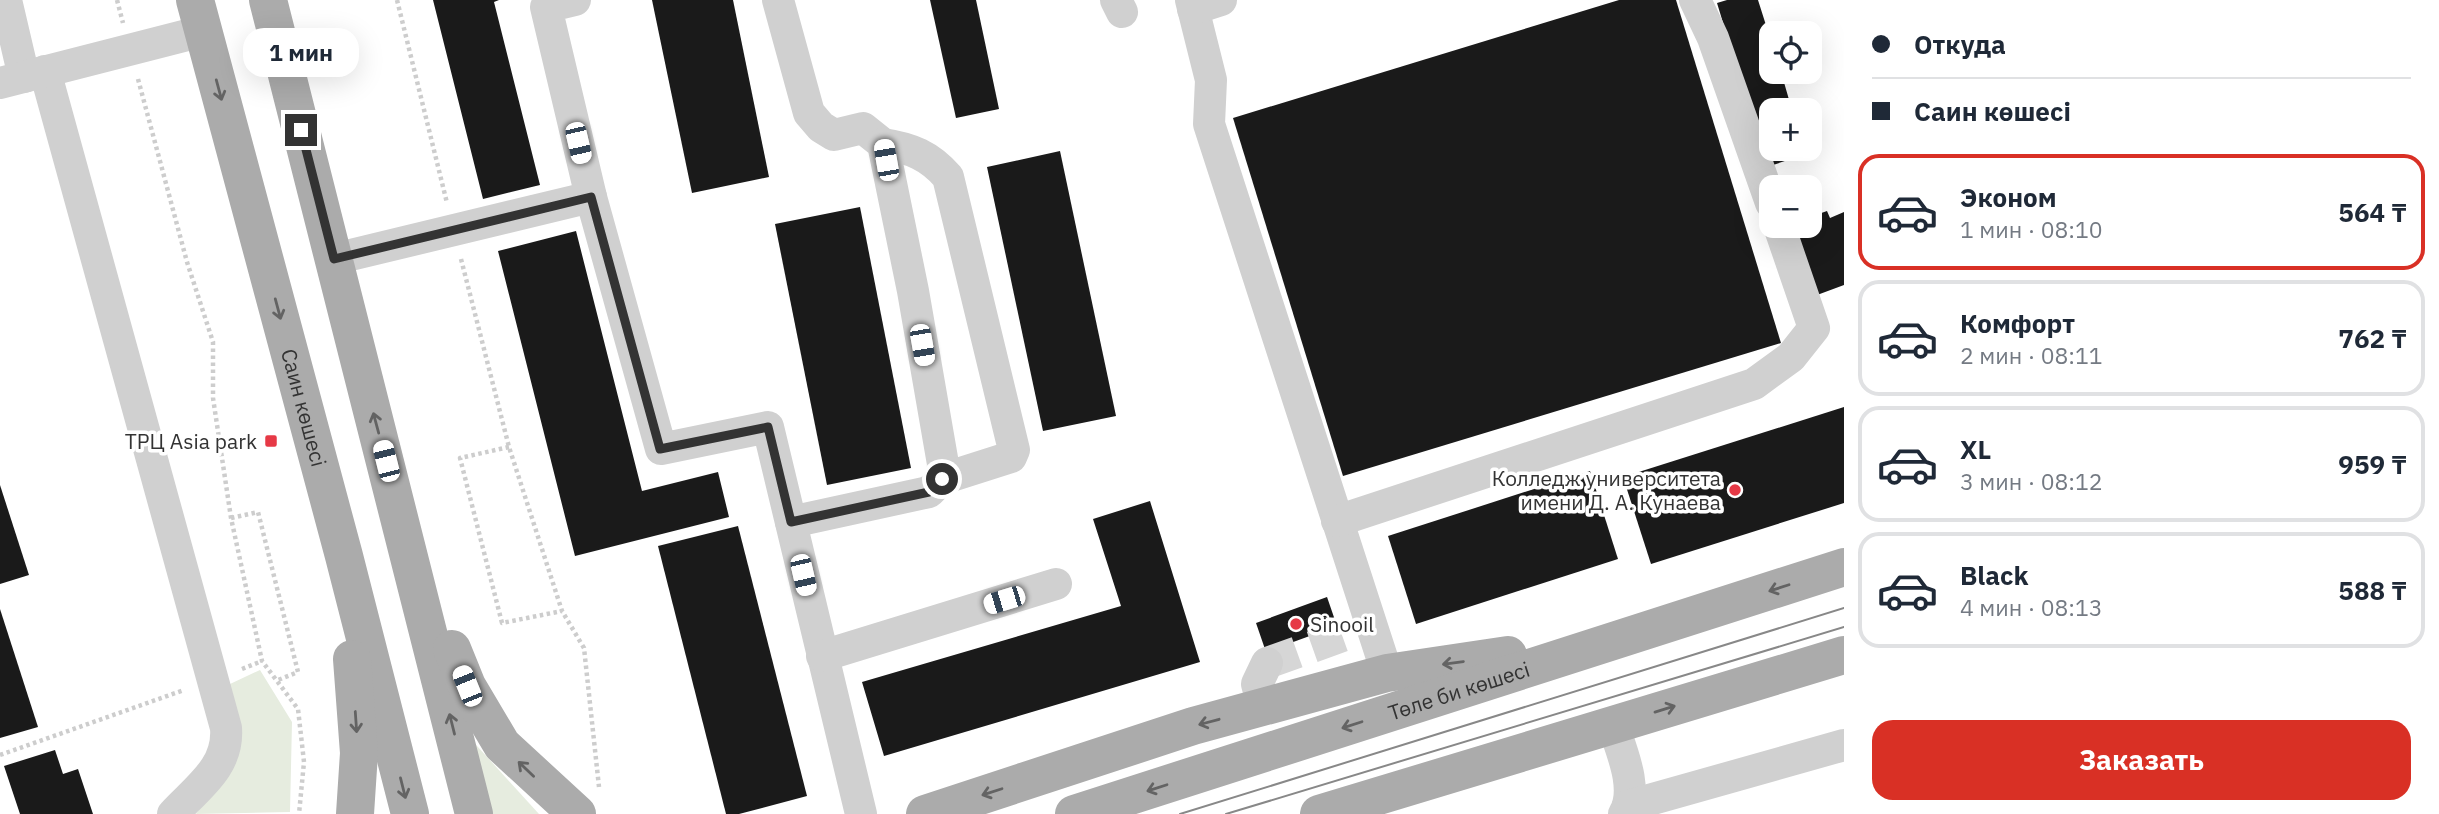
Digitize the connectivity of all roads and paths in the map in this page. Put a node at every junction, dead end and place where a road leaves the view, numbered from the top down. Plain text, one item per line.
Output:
1 (6, 0) edge
2 (117, 0) edge
3 (268, 0) edge
4 (397, 0) edge
5 (575, 0) edge
6 (778, 0) edge
7 (1695, 0) edge
8 (1201, 3) edge
9 (199, 16) edge
10 (130, 50) junction
11 (23, 77) edge
12 (883, 144) junction
13 (1761, 175) edge
14 (591, 197) junction
15 (454, 229) junction
16 (1783, 238) edge
17 (334, 259) junction
18 (509, 447) junction
19 (942, 479) junction
20 (231, 518) junction
21 (1337, 520) junction
22 (791, 522) junction
23 (406, 536) junction
24 (344, 556) junction
25 (1844, 567) edge
26 (1056, 584) dead end
27 (562, 611) junction
28 (1348, 634) dead end
29 (1618, 639) junction
30 (1844, 655) edge
31 (822, 656) junction
32 (262, 661) junction
33 (1267, 663) dead end
34 (1384, 665) junction
35 (213, 680) junction
36 (278, 680) junction
37 (1263, 707) junction
38 (1613, 725) junction
39 (1844, 745) edge
40 (1544, 746) junction
41 (0, 755) edge
42 (588, 800) edge
43 (1626, 810) edge
44 (173, 814) edge
45 (299, 814) edge
46 (355, 814) edge
47 (410, 814) edge
48 (474, 814) edge
49 (862, 814) edge
50 (925, 814) edge
51 (1074, 814) edge
52 (1319, 814) edge
53 (1398, 814) edge

1 - 11 street
2 - 10 path
3 - 17 main road
4 - 15 path
5 - 14 street
6 - 12 street
7 - 13 street
8 - 21 street
9 - 10 street
9 -> 24 main road, Саин көшесі
10 - 11 street
10 - 20 path
11 - 35 street
12 - 19 street
12 - 19 street
14 - 15 street
14 - 22 street
15 - 17 street
15 - 18 path
16 - 21 street
23 -> 17 main road
18 - 27 path
18 - 27 path
19 - 22 street
20 - 32 path
20 - 36 path
21 - 34 street
22 - 31 street
42 -> 23 main road
48 -> 23 main road
24 -> 46 main road
24 -> 47 main road, Саин көшесі
25 -> 29 main road, Төле би көшесі
26 - 31 street
27 - 42 path
28 - 34 street
29 -> 34 main road
29 -> 51 main road, Төле би көшесі
38 -> 30 main road
31 - 49 street
32 - 35 path
32 - 36 path
33 - 37 street
34 - 37 main road
35 - 41 path
35 - 44 street
36 - 45 path
37 -> 50 main road
38 - 40 main road
38 - 43 street
39 - 43 street
40 - 52 main road
40 - 53 main road

